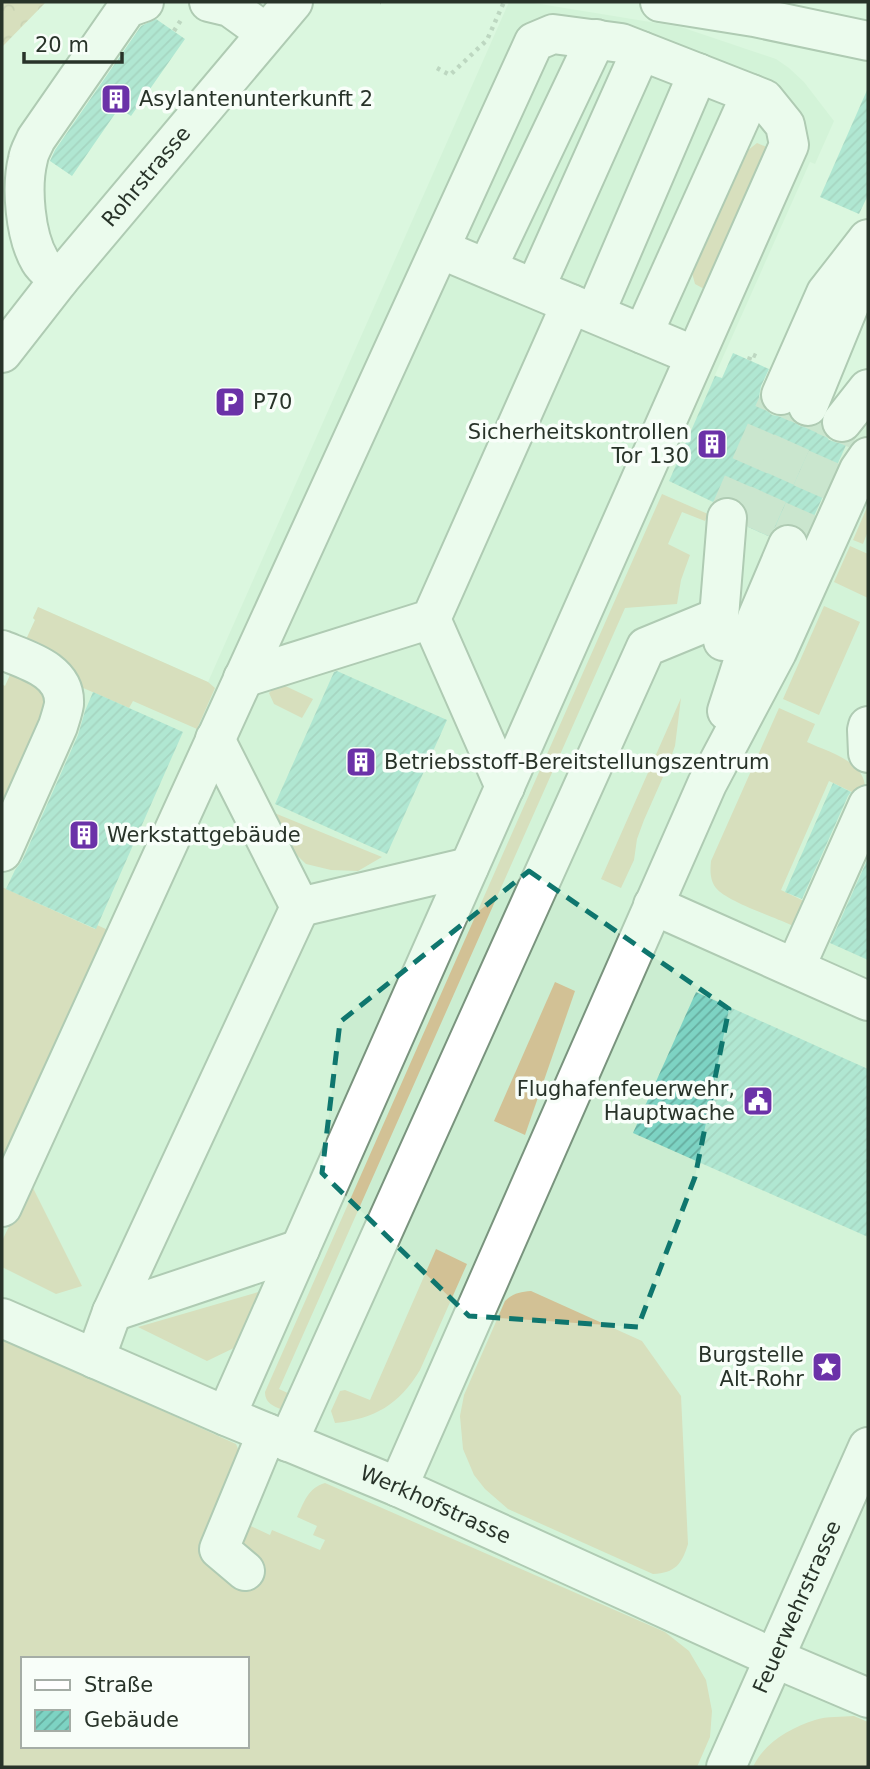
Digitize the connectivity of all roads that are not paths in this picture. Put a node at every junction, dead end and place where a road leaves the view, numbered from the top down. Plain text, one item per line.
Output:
1 (144, 2) edge
2 (209, 2) edge
3 (293, 2) edge
4 (660, 2) edge
5 (266, 33) junction
6 (596, 39) junction
7 (868, 41) edge
8 (641, 51) junction
9 (698, 73) junction
10 (751, 94) junction
11 (868, 239) edge
12 (440, 248) junction
13 (868, 260) edge
14 (486, 268) junction
15 (59, 280) junction
16 (535, 288) junction
17 (583, 309) junction
18 (643, 334) junction
19 (2, 353) edge
20 (695, 356) junction
21 (868, 389) edge
22 (842, 422) tunnel mouth
23 (868, 457) edge
24 (740, 523) tunnel mouth
25 (788, 545) tunnel mouth
26 (719, 617) junction
27 (430, 619) junction
28 (2, 650) edge
29 (243, 678) junction
30 (732, 692) junction
31 (215, 739) junction
32 (707, 783) junction
33 (505, 787) junction
34 (868, 805) edge
35 (2, 852) edge
36 (469, 867) junction
37 (653, 905) junction
38 (300, 907) junction
39 (795, 968) junction
40 (868, 1001) edge
41 (2, 1207) edge
42 (300, 1250) junction
43 (112, 1312) junction
44 (2, 1318) edge
45 (95, 1359) junction
46 (226, 1416) junction
47 (278, 1437) junction
48 (868, 1447) edge
49 (398, 1487) junction
50 (245, 1571) dead end
51 (774, 1658) junction
52 (868, 1698) edge
53 (726, 1767) edge

1 - 15 street
2 - 5 street
3 - 5 street, Rohrstrasse
4 - 7 street
5 - 15 street, Rohrstrasse
6 - 8 street
6 - 12 street
6 - 14 street
8 - 9 street
8 - 16 street
9 - 10 street
9 - 17 street
10 - 18 street
10 - 20 street
11 - 13 street
12 - 14 street
12 - 29 street
14 - 16 street
15 - 19 street, Rohrstrasse
16 - 17 street
17 - 18 street
17 - 27 street
18 - 20 street
20 - 33 street
21 - 22 street
23 - 32 street
24 - 26 street
25 - 30 street
26 - 30 street
26 - 47 street
27 - 29 street
27 - 33 street
28 - 35 street
29 - 31 street
30 - 32 street
31 - 38 street
31 - 41 street
32 - 37 street
33 - 36 street
34 - 39 street
36 - 38 street
36 - 42 street
37 - 39 street
37 - 49 street
38 - 43 street
39 - 40 street
42 - 43 street
42 - 46 street
43 - 45 street
44 - 45 street, Werkhofstrasse
45 - 46 street, Werkhofstrasse
46 - 47 street, Werkhofstrasse
47 - 49 street, Werkhofstrasse
47 - 50 street
48 - 51 street, Feuerwehrstrasse
49 - 51 street, Werkhofstrasse
51 - 52 street, Werkhofstrasse
51 - 53 street, Feuerwehrstrasse

